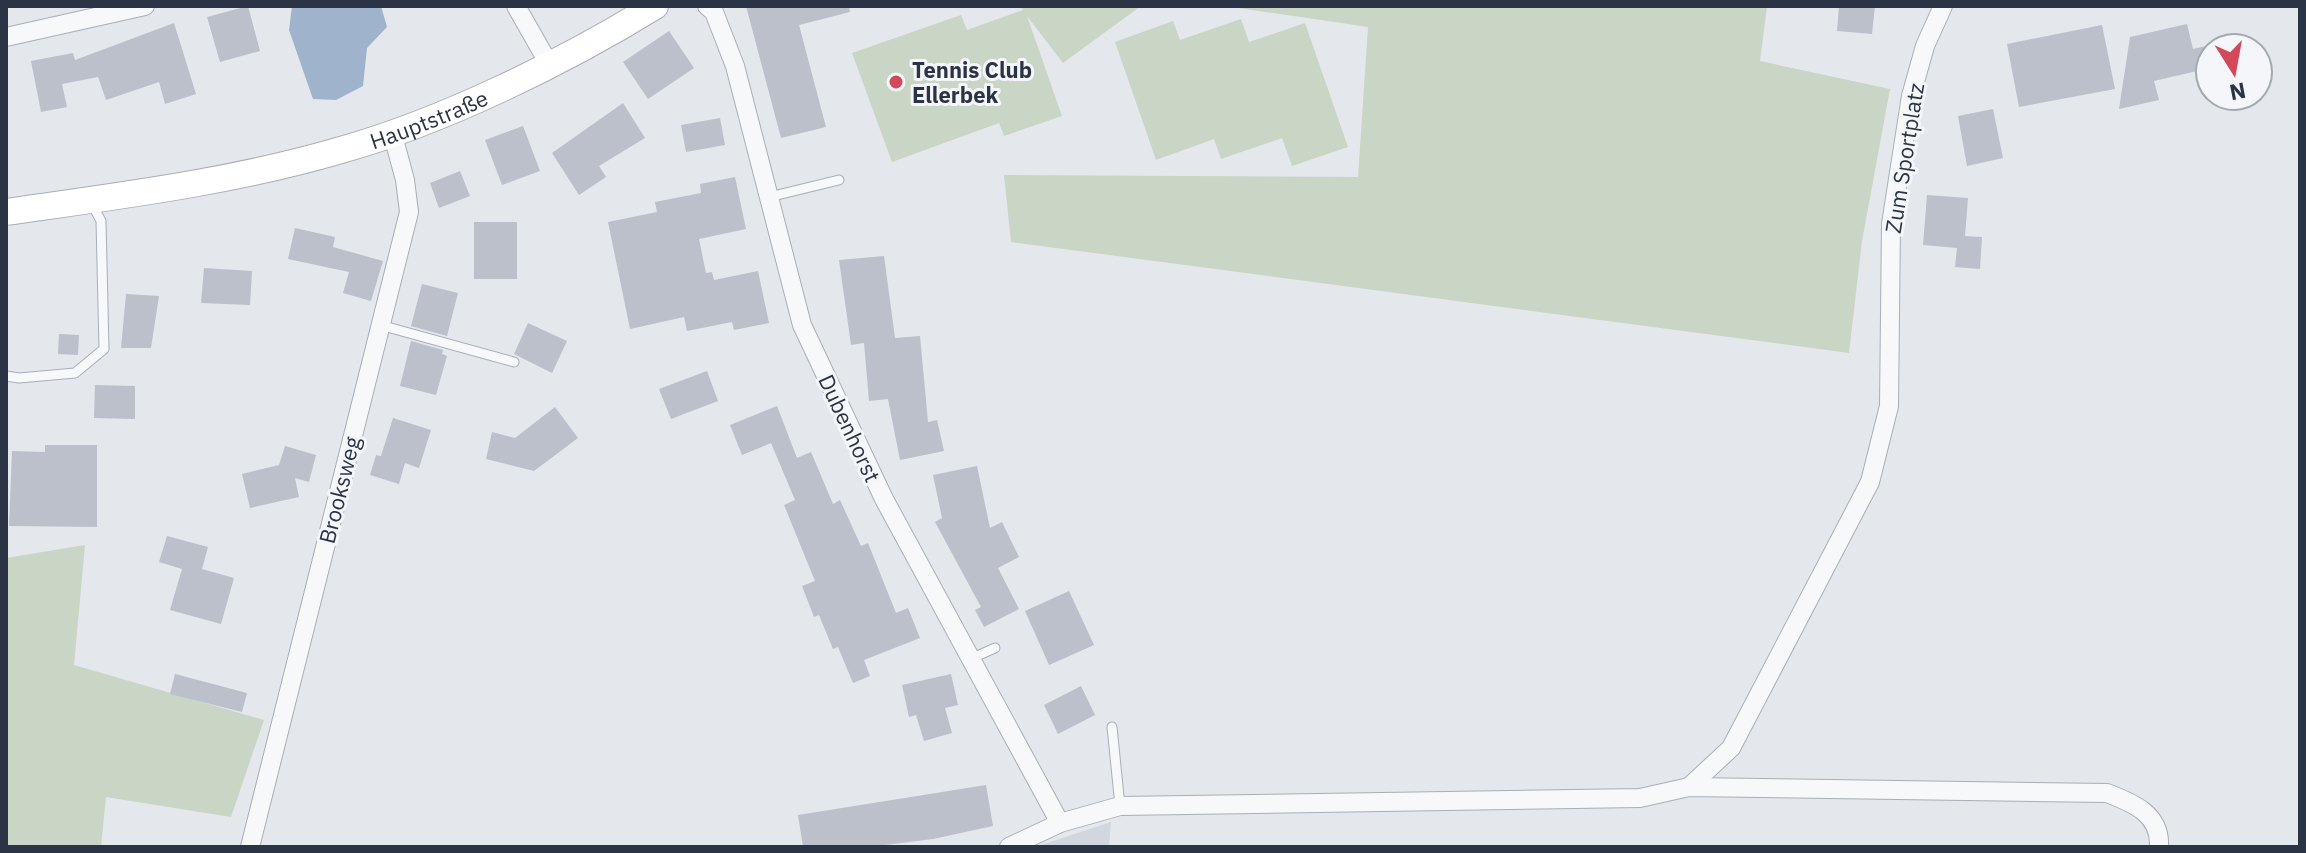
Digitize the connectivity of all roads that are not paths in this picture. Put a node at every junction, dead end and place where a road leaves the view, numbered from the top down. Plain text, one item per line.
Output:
1 (145, 6) edge
2 (516, 6) edge
3 (655, 6) edge
4 (707, 6) edge
5 (1943, 6) edge
6 (6, 37) edge
7 (549, 64) junction
8 (392, 132) junction
9 (839, 180) dead end
10 (769, 197) junction
11 (89, 200) junction
12 (6, 212) edge
13 (380, 325) junction
14 (514, 362) dead end
15 (6, 376) edge
16 (995, 648) dead end
17 (970, 659) junction
18 (1112, 727) dead end
19 (1689, 787) junction
20 (1120, 806) junction
21 (1060, 823) junction
22 (250, 847) edge
23 (1009, 847) edge
24 (2159, 847) edge

1 - 6 street
2 - 7 street
3 - 7 main road, Hauptstraße
4 - 10 street, Dubenhorst
5 - 19 street, Zum Sportplatz
7 - 8 main road, Hauptstraße
8 - 11 main road, Hauptstraße
8 - 13 street, Brooksweg
9 - 10 lane
10 - 17 street, Dubenhorst
11 - 12 main road, Hauptstraße
11 - 15 lane
13 - 14 lane
13 - 22 street, Brooksweg
16 - 17 lane
17 - 21 street, Dubenhorst
18 - 20 lane
19 - 20 street
19 - 24 street
20 - 21 street
21 - 23 street

